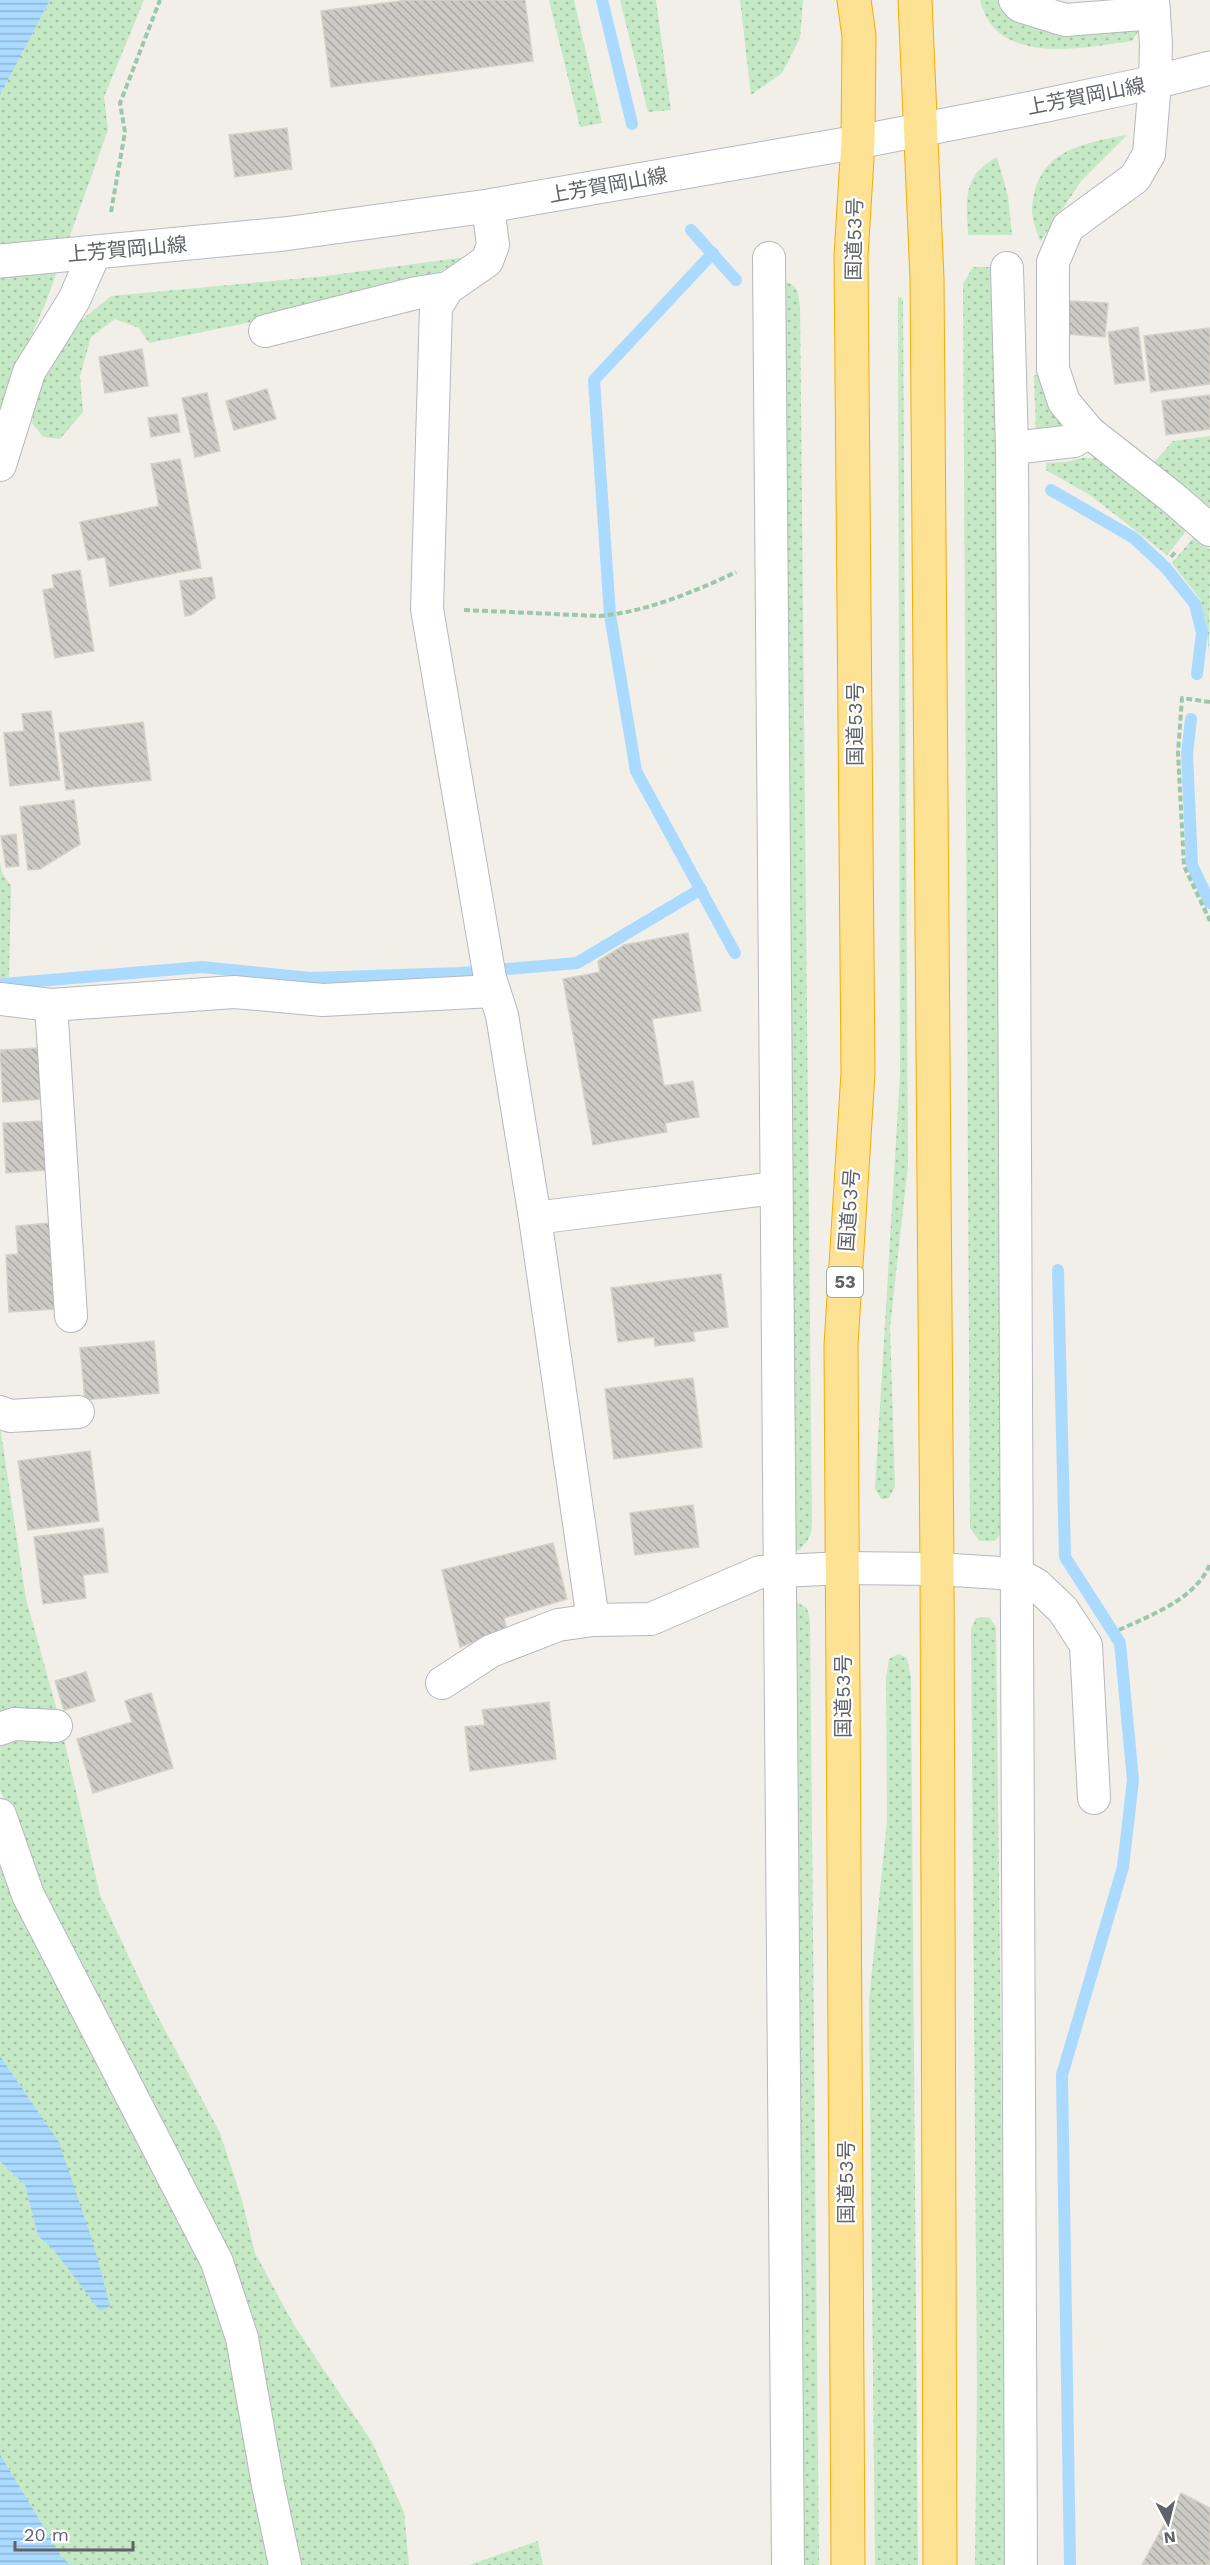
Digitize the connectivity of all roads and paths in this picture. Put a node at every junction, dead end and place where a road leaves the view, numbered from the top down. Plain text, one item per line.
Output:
1 (160, 0) edge
2 (854, 0) edge
3 (915, 0) edge
4 (1015, 0) edge
5 (1154, 6) edge
6 (1210, 68) edge
7 (1155, 82) junction
8 (922, 129) junction
9 (858, 142) junction
10 (488, 206) junction
11 (111, 214) dead end
12 (84, 253) junction
13 (769, 258) dead end
14 (0, 261) edge
15 (1007, 268) dead end
16 (448, 288) junction
17 (266, 331) dead end
18 (1089, 432) junction
19 (1012, 448) junction
20 (0, 465) edge
21 (1210, 530) edge
22 (771, 561) junction
23 (426, 609) junction
24 (1210, 702) edge
25 (1210, 921) edge
26 (491, 978) junction
27 (0, 999) edge
28 (51, 1005) junction
29 (775, 1188) junction
30 (535, 1218) junction
31 (71, 1316) dead end
32 (0, 1412) edge
33 (78, 1412) dead end
34 (1210, 1564) edge
35 (842, 1568) junction
36 (937, 1569) junction
37 (778, 1571) junction
38 (1017, 1574) junction
39 (593, 1620) junction
40 (1125, 1627) dead end
41 (442, 1683) dead end
42 (56, 1726) dead end
43 (0, 1729) edge
44 (1095, 1798) dead end
45 (0, 1815) edge
46 (285, 2565) edge
47 (788, 2565) edge
48 (848, 2565) edge
49 (940, 2565) edge
50 (1021, 2565) edge

1 - 11 path
2 - 9 highway, 国道53号 / 53
3 - 8 highway
4 - 5 street
5 - 7 street
6 - 7 main road, 上芳賀岡山線
7 - 8 main road, 上芳賀岡山線
7 - 18 street
8 - 9 main road, 上芳賀岡山線
8 - 36 highway
9 - 10 main road, 上芳賀岡山線
9 - 35 highway, 国道53号 / 53
10 - 12 main road, 上芳賀岡山線
10 - 16 street
12 - 14 main road, 上芳賀岡山線
12 - 20 street
13 - 22 street
15 - 19 street
16 - 17 street
16 - 23 street
18 - 19 street
18 - 21 street
19 - 38 street
22 - 23 path
22 - 29 street
23 - 26 street
24 - 25 path
26 - 28 street
26 - 30 street
27 - 28 street
28 - 31 street
29 - 30 street
29 - 37 street
30 - 39 street
32 - 33 street
34 - 40 path
35 - 36 street
35 - 37 street
35 - 48 highway, 国道53号 / 53
36 - 38 street
36 - 49 highway
37 - 39 street
37 - 47 street
38 - 44 street
38 - 50 street
39 - 41 street
42 - 43 street
45 - 46 street

